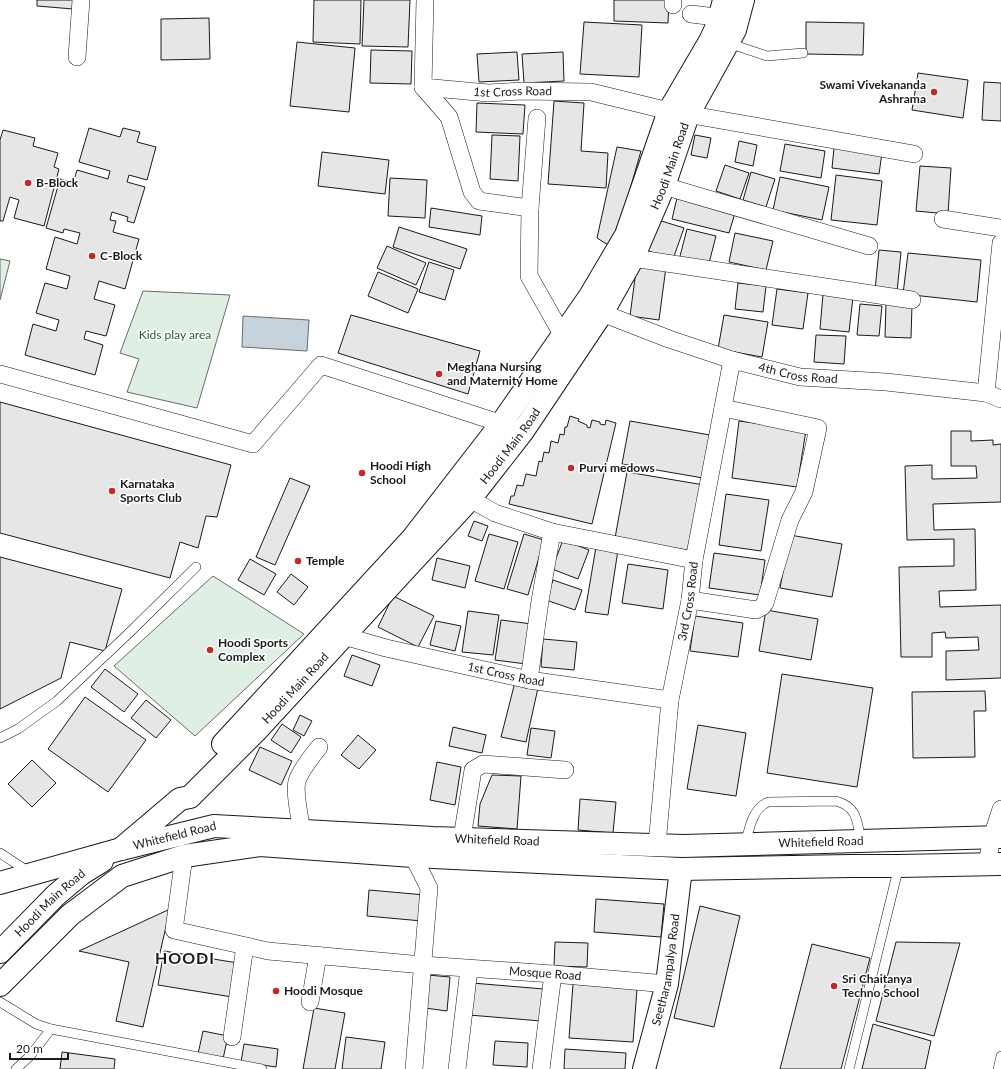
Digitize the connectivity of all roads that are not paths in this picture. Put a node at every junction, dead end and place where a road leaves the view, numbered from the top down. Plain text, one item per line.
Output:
1 (81, 0) edge
2 (425, 0) edge
3 (754, 0) edge
4 (691, 14) dead end
5 (726, 16) edge
6 (803, 53) dead end
7 (76, 57) dead end
8 (423, 87) junction
9 (678, 113) junction
10 (537, 118) dead end
11 (914, 154) dead end
12 (664, 186) junction
13 (530, 208) junction
14 (943, 219) dead end
15 (1001, 228) edge
16 (1001, 243) edge
17 (869, 246) dead end
18 (633, 258) junction
19 (912, 300) dead end
20 (602, 313) junction
21 (562, 336) junction
22 (732, 360) junction
23 (0, 374) edge
24 (993, 396) edge
25 (723, 408) junction
26 (501, 424) junction
27 (523, 431) junction
28 (470, 499) junction
29 (552, 532) junction
30 (694, 560) junction
31 (196, 567) dead end
32 (690, 600) junction
33 (336, 634) junction
34 (529, 680) junction
35 (670, 700) junction
36 (0, 738) edge
37 (319, 747) dead end
38 (565, 770) dead end
39 (1001, 809) edge
40 (302, 831) junction
41 (997, 837) edge
42 (462, 838) junction
43 (862, 842) junction
44 (657, 845) junction
45 (744, 845) junction
46 (121, 849) junction
47 (0, 853) edge
48 (184, 856) junction
49 (414, 856) junction
50 (994, 864) edge
51 (900, 866) junction
52 (681, 869) junction
53 (33, 874) junction
54 (122, 876) joint
55 (0, 882) edge
56 (245, 946) junction
57 (0, 952) edge
58 (318, 955) junction
59 (423, 965) junction
60 (469, 969) junction
61 (553, 974) junction
62 (667, 984) junction
63 (0, 985) edge
64 (0, 1002) edge
65 (310, 1002) dead end
66 (51, 1029) junction
67 (232, 1037) dead end
68 (1001, 1056) edge
69 (16, 1069) edge
70 (262, 1069) edge
71 (414, 1069) edge
72 (458, 1069) edge
73 (541, 1069) edge
74 (644, 1069) edge
75 (849, 1069) edge
76 (998, 1069) edge

1 - 7 street
2 - 8 street
3 - 5 main road, Hoodi Main Road
4 - 5 street
5 - 6 lane
5 - 9 main road, Hoodi Main Road
8 - 9 street, 1st Cross Road
8 - 13 street
9 - 11 street, 1st Cross Road
9 - 12 main road, Hoodi Main Road
9 - 21 main road
10 - 13 street
12 - 17 street
12 - 18 main road, Hoodi Main Road
13 - 21 street
14 - 15 street
16 - 24 street
18 - 19 street
18 - 20 main road, Hoodi Main Road
20 - 22 street, 4th Cross Road
20 - 27 main road, Hoodi Main Road
21 - 26 main road
22 - 24 street, 4th Cross Road
22 - 25 street, 3rd Cross Road
23 - 26 street
25 - 30 street, 3rd Cross Road
25 - 32 street
26 - 27 street
26 - 33 main road
27 - 28 main road, Hoodi Main Road
28 - 29 street
28 - 33 main road, Hoodi Main Road
29 - 30 street
29 - 34 street
30 - 32 street, 3rd Cross Road
31 - 36 lane
32 - 35 street, 3rd Cross Road
33 - 34 street, 1st Cross Road
33 - 46 main road, Hoodi Main Road
34 - 35 street, 1st Cross Road
35 - 44 street, 3rd Cross Road
37 - 40 street
38 - 42 street
39 - 41 street
40 - 42 main road, Whitefield Road
40 - 46 main road, Whitefield Road
41 - 43 main road, Whitefield Road
41 - 50 street
42 - 44 main road, Whitefield Road
43 - 45 main road, Whitefield Road
43 - 45 lane
44 - 45 main road, Whitefield Road
46 - 53 main road, Whitefield Road
46 - 57 main road, Hoodi Main Road
47 - 53 lane
48 - 49 main road, Whitefield Road
48 - 54 main road, Whitefield Road
48 - 56 street, Mosque Road
49 - 52 main road, Whitefield Road
49 - 59 street
50 - 51 main road, Whitefield Road
51 - 52 main road, Whitefield Road
51 - 75 lane
52 - 62 main road, Seetharampalya Road
53 - 55 main road, Whitefield Road
54 - 63 main road, Hoodi Main Road
56 - 58 street, Mosque Road
56 - 67 street
58 - 59 street, Mosque Road
58 - 65 street
59 - 60 street, Mosque Road
59 - 71 street
60 - 61 street, Mosque Road
60 - 72 street
61 - 62 street, Mosque Road
61 - 73 street
62 - 74 main road, Seetharampalya Road
64 - 66 lane
66 - 69 lane
66 - 70 lane
68 - 76 lane

